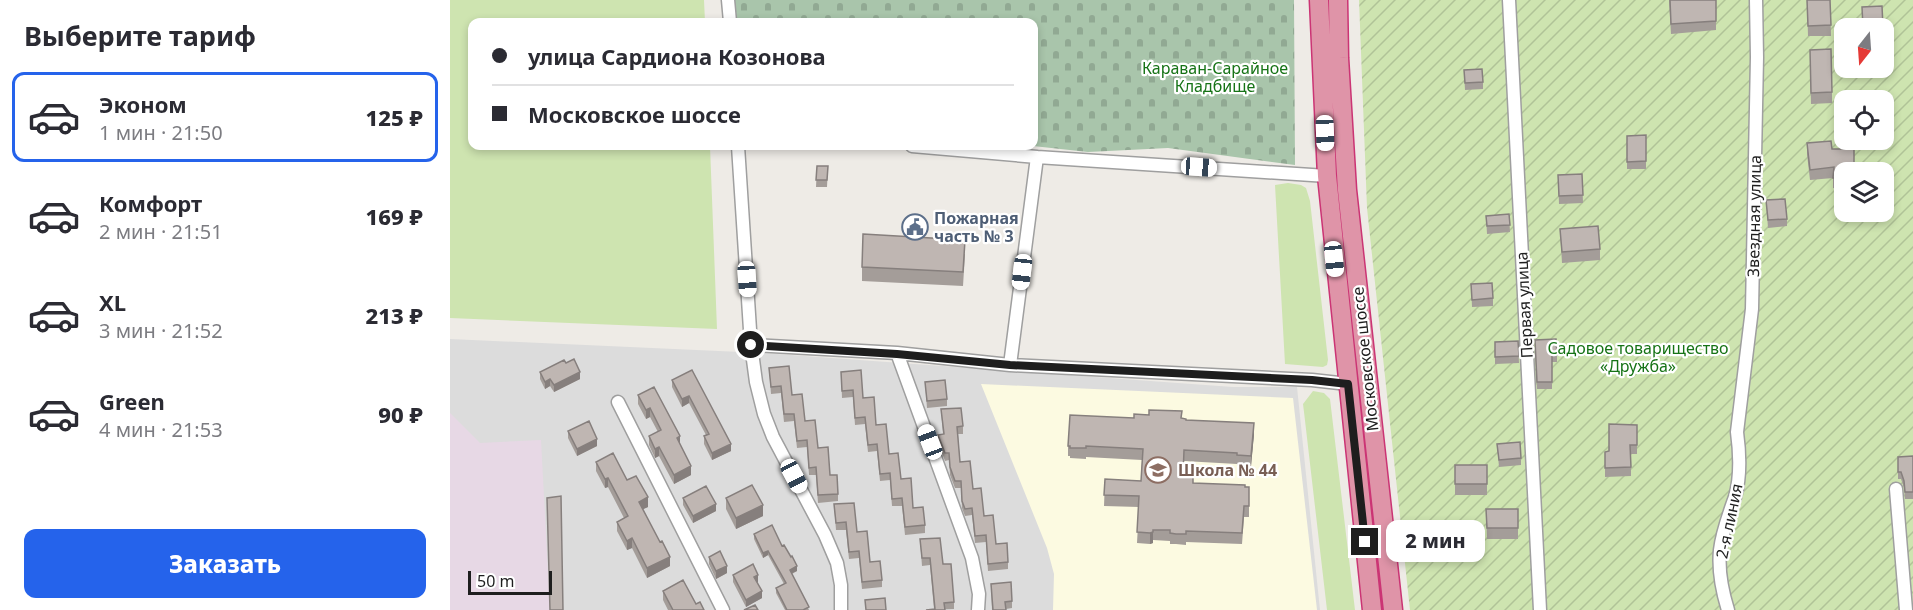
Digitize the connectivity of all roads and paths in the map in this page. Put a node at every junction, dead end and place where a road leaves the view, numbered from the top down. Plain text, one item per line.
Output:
1 (728, 0) edge
2 (1319, 0) edge
3 (1338, 0) edge
4 (1509, 0) edge
5 (1756, 0) edge
6 (730, 18) edge
7 (738, 150) edge
8 (957, 150) edge
9 (1036, 157) junction
10 (1327, 176) junction
11 (751, 345) junction
12 (897, 354) junction
13 (1010, 365) junction
14 (1348, 384) junction
15 (618, 402) dead end
16 (1737, 432) joint
17 (1896, 489) dead end
18 (723, 610) edge
19 (841, 610) edge
20 (978, 610) edge
21 (1372, 610) edge
22 (1393, 610) edge
23 (1540, 610) edge
24 (1728, 610) edge
25 (1906, 610) edge

1 - 6 street
2 - 10 highway, Московское шоссе
3 - 22 highway, Московское шоссе
4 - 23 street, Первая улица
5 - 16 street, Звездная улица
7 - 11 street
8 - 9 street
9 - 10 street
9 - 13 street
10 - 14 highway, Московское шоссе
11 - 12 street
11 - 19 street
12 - 13 street
12 - 20 street
13 - 14 street
14 - 21 highway, Московское шоссе
15 - 18 street
16 - 24 street, 2-я линия
17 - 25 street

